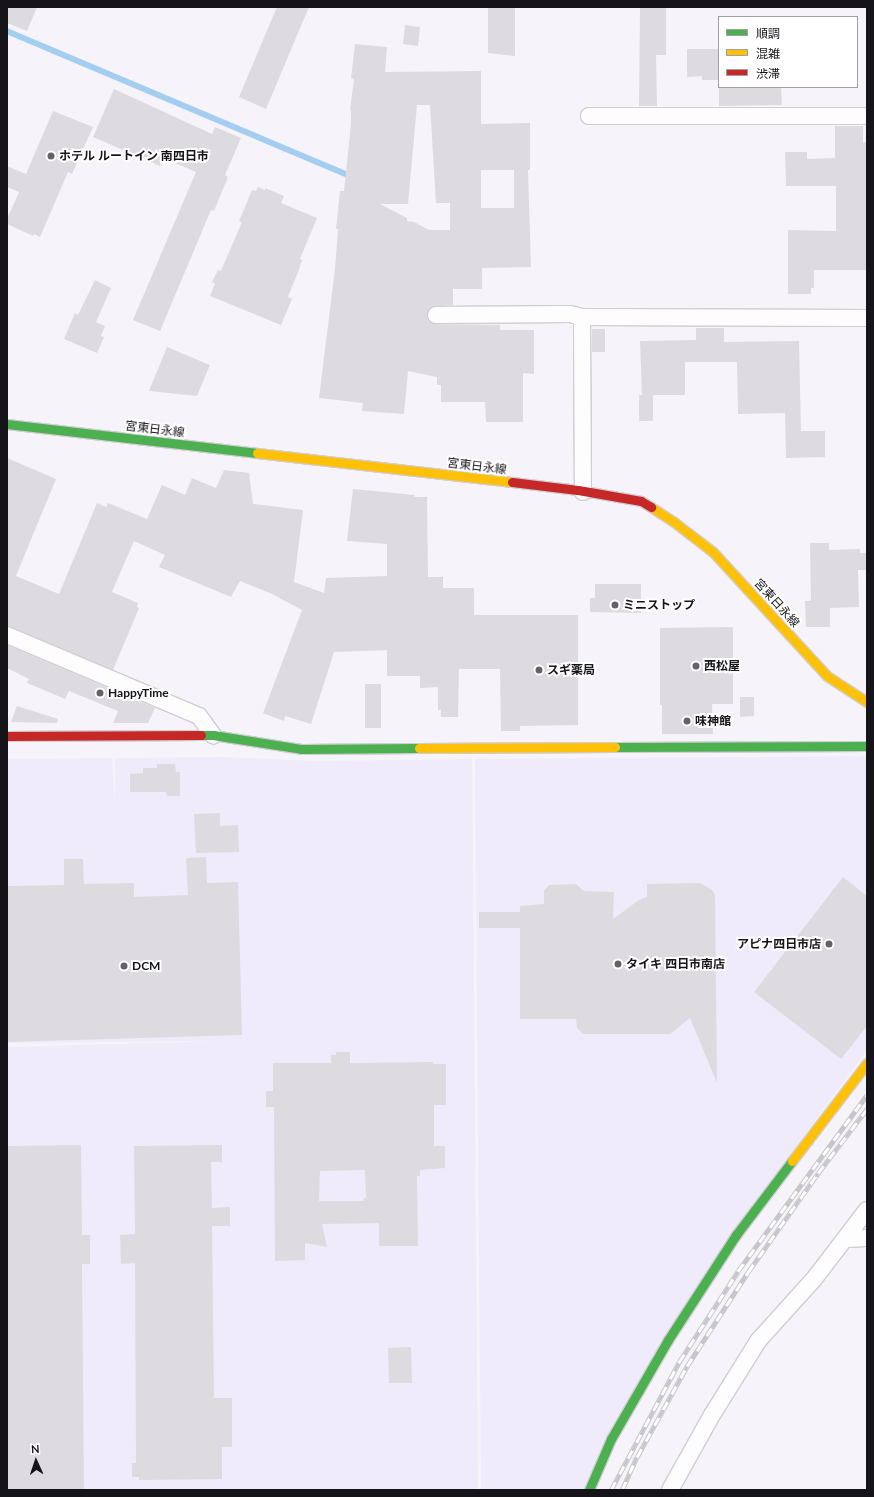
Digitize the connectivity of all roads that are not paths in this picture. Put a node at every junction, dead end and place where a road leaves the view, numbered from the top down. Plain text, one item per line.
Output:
1 (589, 116) dead end
2 (867, 116) edge
3 (436, 315) dead end
4 (582, 317) junction
5 (867, 318) edge
6 (7, 424) edge
7 (583, 492) junction
8 (7, 635) edge
9 (867, 702) edge
10 (213, 735) junction
11 (7, 736) edge
12 (867, 746) edge
13 (867, 1063) edge
14 (867, 1210) edge
15 (867, 1238) edge
16 (846, 1239) junction
17 (589, 1490) edge
18 (670, 1490) edge

1 - 2 street
3 - 4 street
4 - 5 street
4 - 7 street
6 - 7 street, 宮東日永線
7 - 9 street, 宮東日永線
8 - 10 street
10 - 11 street
10 - 12 street
13 - 17 street
14 - 16 street
15 - 16 street
16 - 18 street

